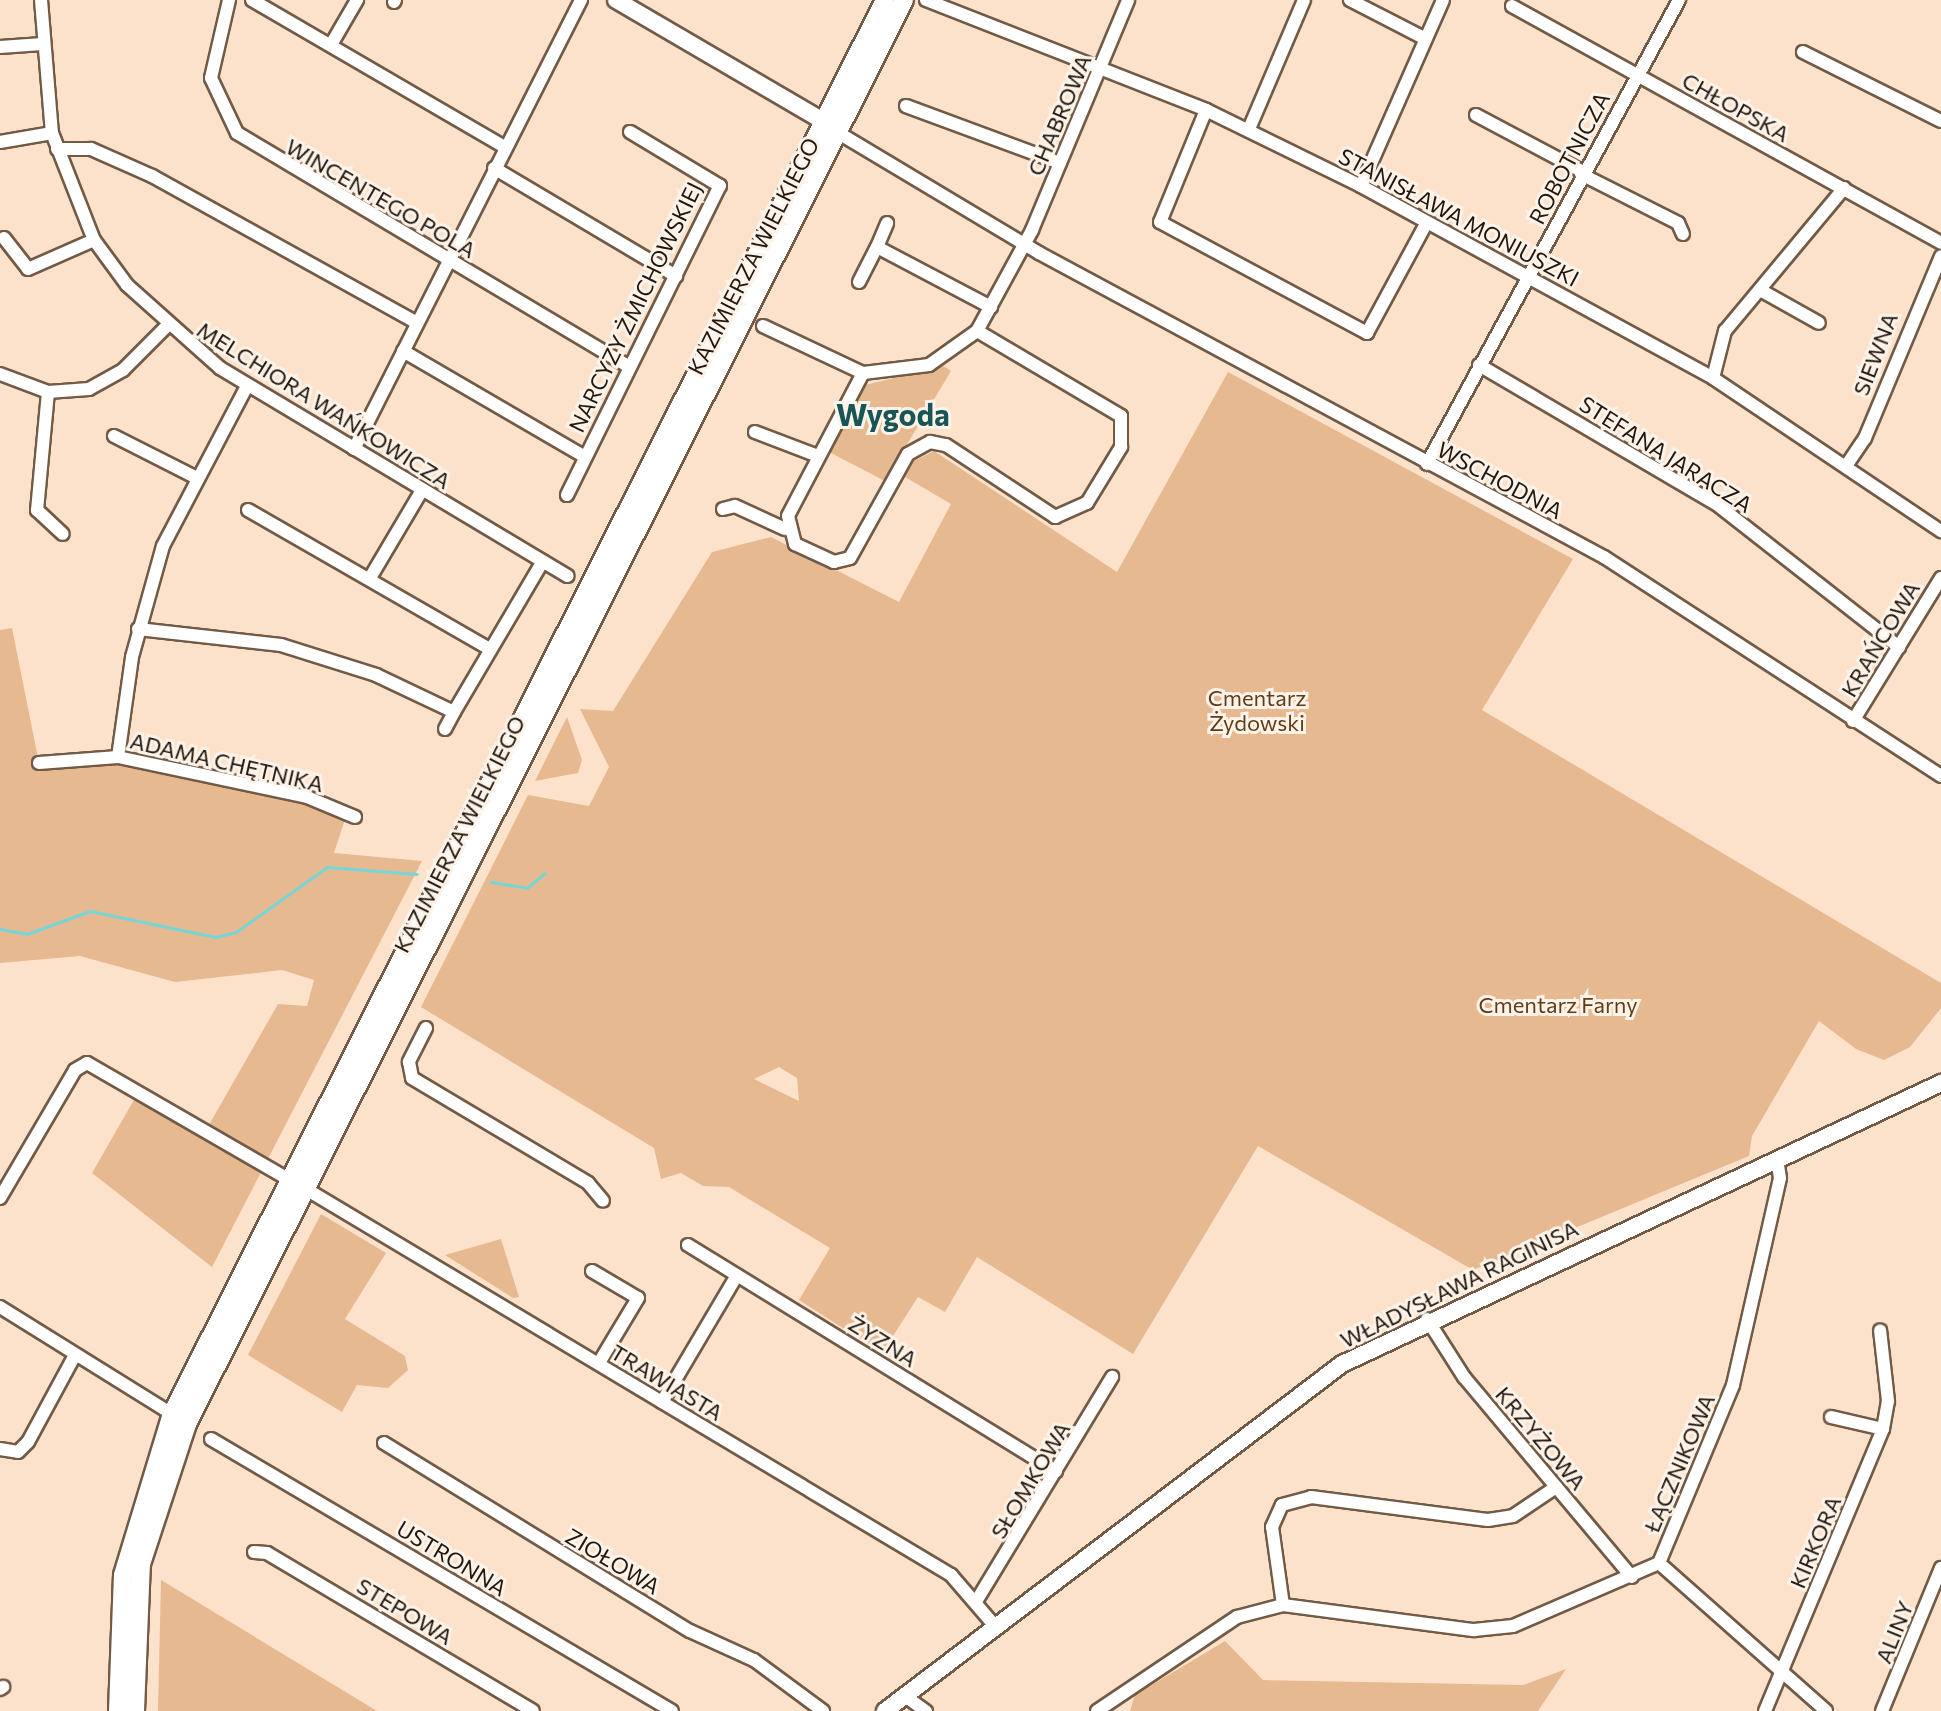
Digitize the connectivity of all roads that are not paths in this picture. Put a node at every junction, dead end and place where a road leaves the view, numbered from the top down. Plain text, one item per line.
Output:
1 (41, 0) edge
2 (229, 0) edge
3 (252, 0) edge
4 (357, 0) edge
5 (581, 0) edge
6 (616, 0) edge
7 (885, 0) edge
8 (904, 0) edge
9 (926, 0) edge
10 (1128, 0) edge
11 (1304, 0) edge
12 (1350, 0) edge
13 (1443, 0) edge
14 (1679, 0) edge
15 (1512, 6) dead end
16 (1426, 39) junction
17 (332, 43) junction
18 (39, 44) junction
19 (0, 47) edge
20 (1803, 52) dead end
21 (1099, 69) junction
22 (1638, 75) junction
23 (906, 106) dead end
24 (1206, 110) junction
25 (1476, 115) dead end
26 (1941, 121) edge
27 (825, 125) junction
28 (1249, 129) junction
29 (844, 130) junction
30 (630, 132) dead end
31 (52, 133) junction
32 (0, 142) edge
33 (505, 147) junction
34 (57, 149) junction
35 (1060, 163) junction
36 (494, 168) junction
37 (1582, 173) junction
38 (1361, 186) junction
39 (1844, 188) junction
40 (1427, 222) junction
41 (887, 223) dead end
42 (1683, 234) dead end
43 (4, 238) dead end
44 (94, 240) junction
45 (1941, 243) edge
46 (765, 244) junction
47 (1024, 244) junction
48 (877, 247) junction
49 (782, 253) junction
50 (1941, 256) edge
51 (446, 262) junction
52 (676, 276) junction
53 (1529, 276) junction
54 (859, 282) dead end
55 (1762, 291) junction
56 (991, 307) junction
57 (417, 323) junction
58 (1819, 323) dead end
59 (763, 326) dead end
60 (166, 327) junction
61 (977, 331) junction
62 (403, 351) junction
63 (1479, 365) junction
64 (630, 367) junction
65 (863, 373) junction
66 (0, 374) edge
67 (1713, 378) junction
68 (247, 386) junction
69 (48, 392) junction
70 (755, 432) dead end
71 (114, 436) dead end
72 (354, 449) junction
73 (818, 456) junction
74 (585, 457) junction
75 (1427, 464) junction
76 (1846, 466) junction
77 (195, 477) junction
78 (422, 490) junction
79 (567, 495) dead end
80 (723, 509) dead end
81 (248, 510) dead end
82 (785, 529) junction
83 (1941, 531) edge
84 (63, 534) dead end
85 (543, 561) junction
86 (568, 576) dead end
87 (370, 578) junction
88 (1941, 578) edge
89 (138, 629) junction
90 (1899, 647) junction
91 (490, 649) junction
92 (454, 712) junction
93 (1853, 721) junction
94 (445, 729) dead end
95 (118, 757) junction
96 (39, 763) dead end
97 (508, 770) junction
98 (1941, 776) edge
99 (355, 817) dead end
100 (426, 1028) dead end
101 (1941, 1083) edge
102 (1777, 1159) junction
103 (298, 1184) junction
104 (0, 1198) edge
105 (603, 1201) dead end
106 (688, 1245) dead end
107 (592, 1271) dead end
108 (737, 1275) junction
109 (0, 1307) edge
110 (1427, 1319) junction
111 (1880, 1330) dead end
112 (75, 1355) junction
113 (599, 1363) junction
114 (1112, 1377) dead end
115 (662, 1402) junction
116 (172, 1414) junction
117 (1831, 1417) dead end
118 (1883, 1429) junction
119 (211, 1439) dead end
120 (384, 1443) dead end
121 (0, 1449) edge
122 (1056, 1471) junction
123 (1556, 1487) junction
124 (254, 1552) dead end
125 (1659, 1563) junction
126 (1941, 1568) edge
127 (1632, 1577) junction
128 (977, 1600) junction
129 (1283, 1605) junction
130 (994, 1625) junction
131 (1783, 1669) junction
132 (905, 1696) junction
133 (118, 1711) edge
134 (135, 1711) edge
135 (533, 1711) edge
136 (672, 1711) edge
137 (823, 1711) edge
138 (885, 1711) edge
139 (926, 1711) edge
140 (1097, 1711) edge
141 (1765, 1711) edge
142 (1826, 1711) edge
143 (1882, 1711) edge

1 - 18 street, MELCHIORA WAŃKOWICZA
2 - 51 street, WINCENTEGO POLA
3 - 17 street
4 - 17 street
5 - 33 street
6 - 27 street
7 - 27 main road, KAZIMIERZA WIELKIEGO
8 - 29 main road, KAZIMIERZA WIELKIEGO
9 - 21 street, STANISŁAWA MONIUSZKI
10 - 21 street, CHABROWA
11 - 28 street
12 - 16 street
13 - 16 street
14 - 22 street, ROBOTNICZA
15 - 22 street, CHŁOPSKA
16 - 38 street
17 - 33 street
18 - 19 street
18 - 31 street, MELCHIORA WAŃKOWICZA
20 - 26 street
21 - 24 street, STANISŁAWA MONIUSZKI
21 - 35 street, CHABROWA
22 - 37 street, ROBOTNICZA
22 - 39 street, CHŁOPSKA
23 - 35 street
24 - 28 street, STANISŁAWA MONIUSZKI
24 - 40 street
25 - 37 street
27 - 29 street
27 - 46 main road, KAZIMIERZA WIELKIEGO
28 - 38 street, STANISŁAWA MONIUSZKI
29 - 47 street, WSCHODNIA
29 - 49 main road, KAZIMIERZA WIELKIEGO
30 - 52 street, NARCYZY ŻMICHOWSKIEJ
31 - 32 street
31 - 34 street, MELCHIORA WAŃKOWICZA
33 - 36 street
34 - 44 street, MELCHIORA WAŃKOWICZA
34 - 57 street
35 - 47 street, CHABROWA
36 - 51 street
36 - 52 street
37 - 42 street
37 - 53 street, ROBOTNICZA
38 - 40 street, STANISŁAWA MONIUSZKI
39 - 45 street, CHŁOPSKA
39 - 55 street
40 - 53 street, STANISŁAWA MONIUSZKI
41 - 48 street
43 - 44 street
44 - 60 street, MELCHIORA WAŃKOWICZA
46 - 49 main road
46 - 97 main road, KAZIMIERZA WIELKIEGO
47 - 56 street, CHABROWA
47 - 75 street, WSCHODNIA
48 - 54 street
48 - 56 street
49 - 97 main road, KAZIMIERZA WIELKIEGO
50 - 76 street, SIEWNA
51 - 57 street
51 - 64 street, WINCENTEGO POLA
52 - 64 street, NARCYZY ŻMICHOWSKIEJ
53 - 63 street, ROBOTNICZA
53 - 67 street, STANISŁAWA MONIUSZKI
55 - 58 street
55 - 67 street
56 - 61 street, CHABROWA
57 - 62 street
59 - 65 street
60 - 68 street, MELCHIORA WAŃKOWICZA
60 - 69 street
61 - 65 street
61 - 82 street
62 - 72 street
62 - 74 street
63 - 75 street, ROBOTNICZA
63 - 90 street, STEFANA JARACZA
64 - 74 street, NARCYZY ŻMICHOWSKIEJ
65 - 73 street
66 - 69 street
67 - 76 street, STANISŁAWA MONIUSZKI
68 - 72 street, MELCHIORA WAŃKOWICZA
68 - 77 street
69 - 84 street
70 - 73 street
71 - 77 street
72 - 78 street, MELCHIORA WAŃKOWICZA
73 - 82 street
74 - 79 street, NARCYZY ŻMICHOWSKIEJ
75 - 93 street, WSCHODNIA
76 - 83 street, STANISŁAWA MONIUSZKI
77 - 89 street
78 - 85 street, MELCHIORA WAŃKOWICZA
78 - 87 street
80 - 82 street
81 - 87 street
85 - 86 street, MELCHIORA WAŃKOWICZA
85 - 91 street
87 - 91 street
88 - 90 street, KRAŃCOWA
89 - 92 street
89 - 95 street
90 - 93 street, KRAŃCOWA
91 - 92 street
92 - 94 street
93 - 98 street, WSCHODNIA
95 - 96 street, ADAMA CHĘTNIKA
95 - 99 street, ADAMA CHĘTNIKA
97 - 103 main road, KAZIMIERZA WIELKIEGO
100 - 105 street
101 - 102 street, WŁADYSŁAWA RAGINISA
102 - 110 street, WŁADYSŁAWA RAGINISA
102 - 125 street, ŁĄCZNIKOWA
103 - 104 street, TRAWIASTA
103 - 113 street, TRAWIASTA
103 - 116 main road, KAZIMIERZA WIELKIEGO
103 - 134 main road, KAZIMIERZA WIELKIEGO
106 - 108 street, ŻYZNA
107 - 113 street
108 - 115 street
108 - 122 street, ŻYZNA
109 - 112 street
110 - 123 street, KRZYŻOWA
110 - 130 street, WŁADYSŁAWA RAGINISA
111 - 118 street, KIRKORA
112 - 116 street
112 - 121 street
113 - 115 street, TRAWIASTA
114 - 122 street, SŁOMKOWA
115 - 128 street, TRAWIASTA
116 - 133 main road, KAZIMIERZA WIELKIEGO
117 - 118 street
118 - 131 street, KIRKORA
119 - 136 street, USTRONNA
120 - 137 street, ZIOŁOWA
122 - 128 street, SŁOMKOWA
123 - 127 street, KRZYŻOWA
123 - 129 street
124 - 135 street, STEPOWA
125 - 127 street
125 - 131 street, ŁĄCZNIKOWA
126 - 143 street, ALINY
127 - 129 street
128 - 130 street, TRAWIASTA
129 - 140 street
130 - 132 street, WŁADYSŁAWA RAGINISA
131 - 141 street, KIRKORA
131 - 142 street, ŁĄCZNIKOWA
132 - 138 street, WŁADYSŁAWA RAGINISA
132 - 139 street

